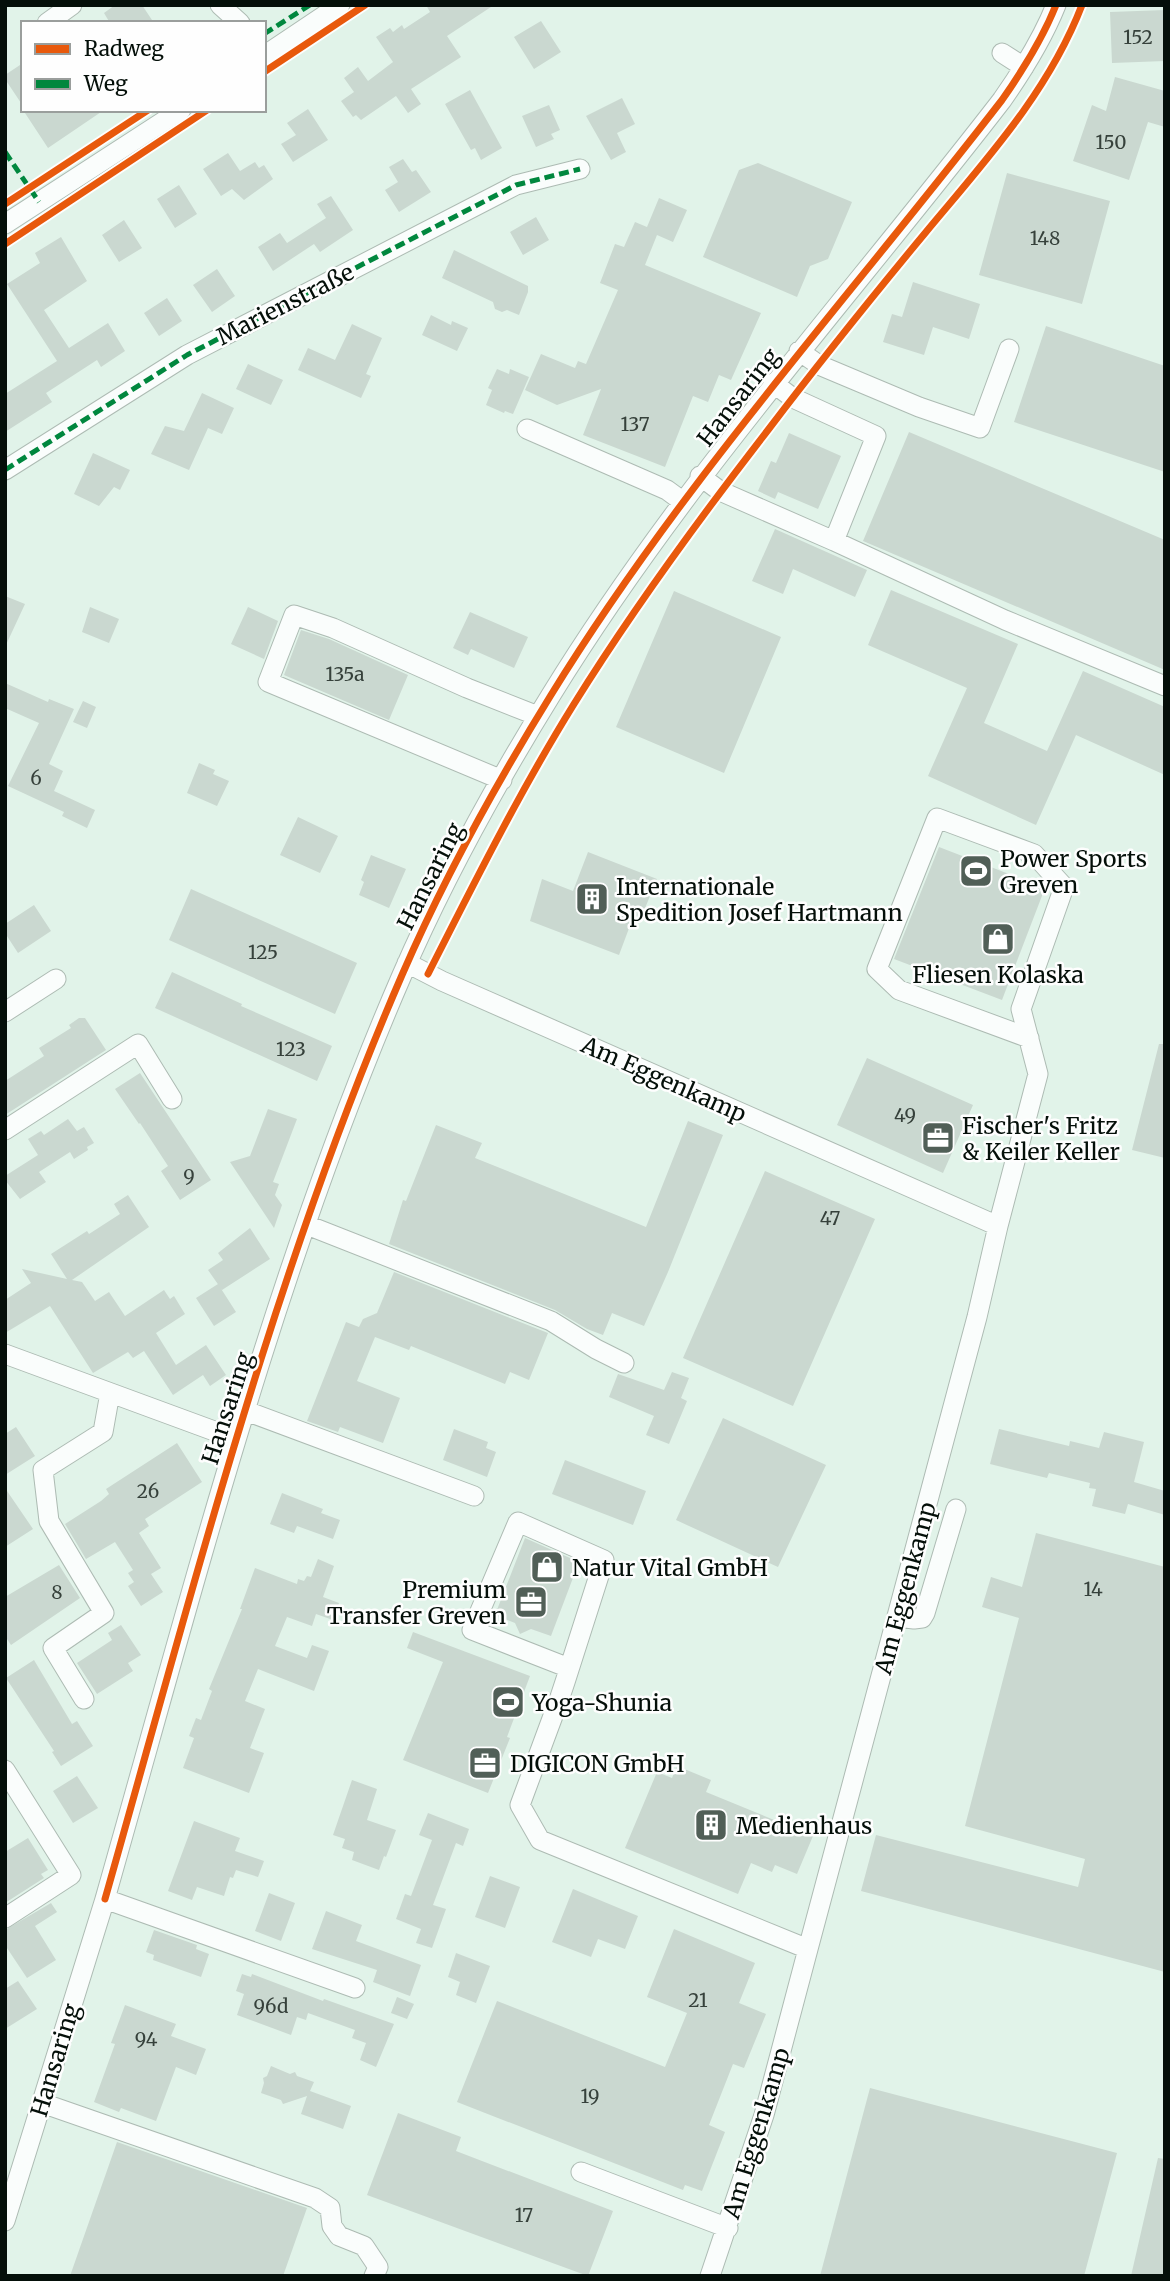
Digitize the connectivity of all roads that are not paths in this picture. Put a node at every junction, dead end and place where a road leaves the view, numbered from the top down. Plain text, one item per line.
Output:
1 (72, 5) edge
2 (220, 5) edge
3 (340, 5) edge
4 (1056, 5) edge
5 (50, 21) edge
6 (238, 21) edge
7 (1002, 53) dead end
8 (266, 54) edge
9 (1024, 67) junction
10 (178, 112) edge
11 (580, 169) dead end
12 (5, 224) edge
13 (1009, 349) dead end
14 (799, 351) junction
15 (773, 383) junction
16 (527, 429) dead end
17 (5, 470) edge
18 (700, 477) junction
19 (682, 501) junction
20 (834, 541) junction
21 (1165, 686) edge
22 (538, 716) junction
23 (502, 780) junction
24 (407, 963) junction
25 (56, 979) dead end
26 (5, 1012) edge
27 (1029, 1038) junction
28 (173, 1099) dead end
29 (5, 1130) edge
30 (307, 1225) junction
31 (998, 1226) junction
32 (5, 1354) edge
33 (624, 1363) dead end
34 (110, 1393) junction
35 (246, 1411) junction
36 (236, 1439) junction
37 (474, 1496) dead end
38 (956, 1510) dead end
39 (897, 1617) junction
40 (569, 1668) junction
41 (84, 1699) dead end
42 (5, 1770) edge
43 (105, 1899) junction
44 (5, 1918) edge
45 (808, 1949) junction
46 (355, 1988) dead end
47 (42, 2103) junction
48 (581, 2172) dead end
49 (5, 2221) edge
50 (728, 2228) junction
51 (374, 2276) edge
52 (710, 2276) edge

1 - 5 street
2 - 6 street
3 - 8 street
4 - 9 street, Hansaring
7 - 9 street
9 - 14 street, Hansaring
10 - 12 street
11 - 17 street, Marienstraße
13 - 14 street
14 - 15 street, Hansaring
15 - 18 street, Hansaring
15 - 20 street
16 - 19 street
18 - 19 street, Hansaring
18 - 20 street
19 - 22 street, Hansaring
20 - 21 street
22 - 23 street, Hansaring
22 - 23 street
23 - 24 street, Hansaring
24 - 30 street, Hansaring
24 - 31 street, Am Eggenkamp
25 - 26 street
27 - 27 street
27 - 31 street, Am Eggenkamp
28 - 29 street
30 - 33 street
30 - 35 street, Hansaring
31 - 39 street, Am Eggenkamp
32 - 34 street
34 - 36 street
34 - 41 street
35 - 36 street, Hansaring
35 - 37 street
36 - 43 street, Hansaring
38 - 39 street
39 - 45 street, Am Eggenkamp
40 - 40 street
40 - 45 street
42 - 44 street
43 - 46 street
43 - 47 street, Hansaring
45 - 50 street, Am Eggenkamp
47 - 49 street, Hansaring
47 - 51 street
48 - 50 street
50 - 52 street, Am Eggenkamp

